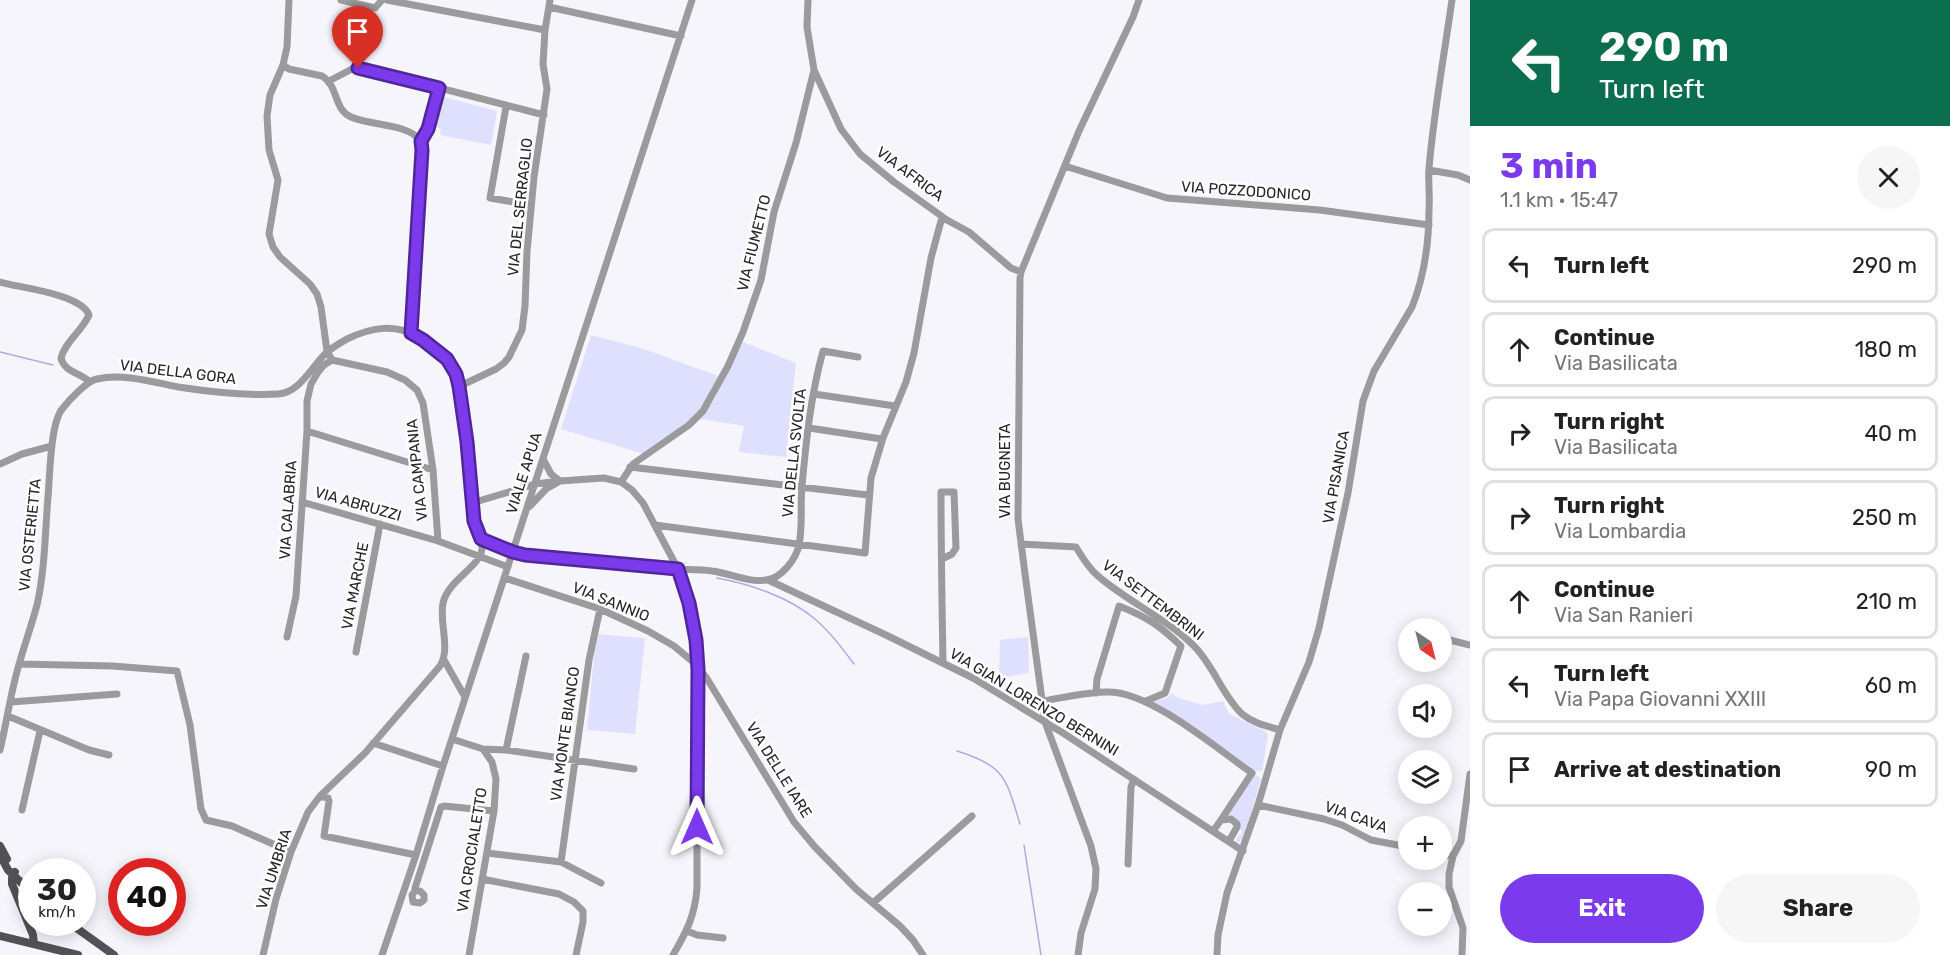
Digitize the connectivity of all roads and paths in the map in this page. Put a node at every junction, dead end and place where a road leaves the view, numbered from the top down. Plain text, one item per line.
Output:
1 (290, 0) edge
2 (341, 0) edge
3 (382, 0) edge
4 (387, 0) edge
5 (692, 0) edge
6 (808, 0) edge
7 (1138, 0) edge
8 (1452, 0) edge
9 (550, 3) edge
10 (545, 30) junction
11 (681, 36) junction
12 (283, 65) junction
13 (814, 70) junction
14 (329, 81) junction
15 (439, 88) junction
16 (506, 107) junction
17 (544, 116) junction
18 (421, 141) junction
19 (1065, 166) junction
20 (1429, 170) junction
21 (1470, 180) edge
22 (531, 205) junction
23 (947, 220) junction
24 (1429, 225) junction
25 (1021, 272) junction
26 (0, 282) edge
27 (411, 333) junction
28 (327, 351) junction
29 (858, 357) dead end
30 (332, 360) junction
31 (303, 379) junction
32 (90, 382) junction
33 (311, 384) junction
34 (459, 386) junction
35 (814, 394) junction
36 (895, 406) junction
37 (809, 428) junction
38 (307, 430) junction
39 (882, 439) junction
40 (52, 446) junction
41 (543, 459) junction
42 (0, 464) edge
43 (630, 467) junction
44 (433, 470) junction
45 (560, 480) junction
46 (621, 482) junction
47 (535, 484) junction
48 (802, 486) junction
49 (868, 495) junction
50 (302, 502) junction
51 (472, 503) junction
52 (526, 511) junction
53 (380, 524) junction
54 (655, 525) junction
55 (481, 539) junction
56 (438, 541) junction
57 (1021, 544) junction
58 (799, 545) junction
59 (513, 552) junction
60 (480, 556) junction
61 (942, 559) junction
62 (508, 567) junction
63 (678, 569) junction
64 (505, 578) junction
65 (768, 580) junction
66 (600, 609) junction
67 (287, 637) dead end
68 (1452, 640) edge
69 (1470, 645) edge
70 (356, 652) dead end
71 (526, 656) dead end
72 (444, 660) junction
73 (943, 662) junction
74 (19, 664) junction
75 (698, 669) junction
76 (1096, 693) junction
77 (117, 694) dead end
78 (465, 697) junction
79 (1042, 701) junction
80 (1146, 701) junction
81 (11, 702) junction
82 (8, 716) junction
83 (1046, 722) junction
84 (1280, 730) junction
85 (40, 731) junction
86 (452, 739) junction
87 (373, 743) junction
88 (483, 749) junction
89 (0, 750) edge
90 (506, 750) junction
91 (109, 755) dead end
92 (576, 761) junction
93 (443, 766) junction
94 (634, 769) dead end
95 (1470, 774) edge
96 (1134, 779) junction
97 (320, 796) junction
98 (1258, 805) junction
99 (22, 810) dead end
100 (494, 811) junction
101 (972, 816) dead end
102 (1221, 820) junction
103 (1213, 831) junction
104 (1229, 841) junction
105 (0, 846) edge
106 (1398, 846) edge
107 (1244, 851) junction
108 (291, 852) junction
109 (487, 852) junction
110 (0, 855) edge
111 (416, 855) junction
112 (1453, 856) joint
113 (561, 862) junction
114 (1128, 864) dead end
115 (14, 873) junction
116 (18, 879) edge
117 (482, 879) junction
118 (601, 883) dead end
119 (415, 891) dead end
120 (873, 903) junction
121 (687, 931) junction
122 (0, 936) edge
123 (88, 936) edge
124 (723, 938) dead end
125 (34, 944) junction
126 (78, 955) edge
127 (114, 955) edge
128 (263, 955) edge
129 (382, 955) edge
130 (469, 955) edge
131 (576, 955) edge
132 (674, 955) edge
133 (923, 955) edge
134 (1078, 955) edge
135 (1217, 955) edge
136 (1462, 955) edge

1 - 12 street
2 - 3 street
4 - 10 street
5 - 11 street, VIALE APUA
6 - 13 street, VIA FIUMETTO
7 - 19 street, VIA BUGNETA
8 - 20 street, VIA PISANICA
9 - 10 street, VIA DEL SERRAGLIO
9 - 11 street
10 - 17 street, VIA DEL SERRAGLIO
11 - 41 street, VIALE APUA
12 - 14 street
12 - 28 street
13 - 23 street, VIA AFRICA
13 - 43 street, VIA FIUMETTO
14 - 15 street
14 - 18 street
15 - 16 street
15 - 18 street
16 - 17 street
16 - 22 street
17 - 22 street, VIA DEL SERRAGLIO
18 - 27 street
19 - 24 street, VIA POZZODONICO
19 - 25 street, VIA BUGNETA
20 - 21 street
20 - 24 street, VIA PISANICA
22 - 34 street, VIA DEL SERRAGLIO
23 - 25 street, VIA AFRICA
23 - 36 street
24 - 84 street, VIA PISANICA
25 - 57 street, VIA BUGNETA
26 - 32 street
27 - 28 street
27 - 34 street
28 - 30 street
28 - 31 street, VIA DELLA GORA
29 - 35 street, VIA DELLA SVOLTA
30 - 33 street
30 - 44 street, VIA CAMPANIA
31 - 32 street, VIA DELLA GORA
31 - 33 street
32 - 40 street, VIA OSTERIETTA
33 - 38 street, VIA CALABRIA
34 - 51 street
35 - 36 street
35 - 37 street, VIA DELLA SVOLTA
36 - 39 street
37 - 39 street
37 - 48 street, VIA DELLA SVOLTA
38 - 44 street
38 - 50 street, VIA CALABRIA
39 - 49 street
40 - 42 street
40 - 74 street, VIA OSTERIETTA
41 - 45 street
41 - 47 street, VIALE APUA
43 - 46 street, VIA FIUMETTO
43 - 48 street
44 - 56 street, VIA CAMPANIA
45 - 46 street
45 - 47 street
45 - 52 street
46 - 54 street
47 - 51 street
47 - 52 street, VIALE APUA
48 - 49 street
48 - 58 street, VIA DELLA SVOLTA
49 - 58 street
50 - 53 street, VIA ABRUZZI
50 - 67 street, VIA CALABRIA
51 - 55 street
52 - 59 street, VIALE APUA
53 - 56 street, VIA ABRUZZI
53 - 70 street, VIA MARCHE
54 - 58 street
54 - 63 street
55 - 59 street, VIA GIAN LORENZO BERNINI
55 - 60 street
56 - 60 street, VIA ABRUZZI
57 - 79 street, VIA BUGNETA
57 - 84 street, VIA SETTEMBRINI
58 - 65 street, VIA DELLA SVOLTA
59 - 62 street, VIALE APUA
59 - 63 street, VIA GIAN LORENZO BERNINI
60 - 62 street, VIA ABRUZZI
60 - 72 street
61 - 61 street
61 - 73 street
62 - 64 street, VIALE APUA
63 - 65 street, VIA GIAN LORENZO BERNINI
63 - 75 street
64 - 66 street, VIA SANNIO
64 - 78 street, VIALE APUA
65 - 73 street, VIA GIAN LORENZO BERNINI
66 - 75 street, VIA SANNIO
66 - 92 street, VIA MONTE BIANCO
68 - 69 street
71 - 90 street
72 - 78 street
72 - 87 street, VIA UMBRIA
73 - 83 street, VIA GIAN LORENZO BERNINI
74 - 81 street, VIA OSTERIETTA
74 - 108 street
75 - 120 street, VIA DELLE IARE
75 - 121 street
76 - 79 street
76 - 80 street
76 - 80 street
77 - 81 street
78 - 86 street, VIALE APUA
79 - 83 street, VIA BUGNETA
80 - 102 street
81 - 82 street, VIA OSTERIETTA
82 - 85 street
82 - 89 street, VIA OSTERIETTA
83 - 96 street, VIA GIAN LORENZO BERNINI
83 - 134 street, VIA BUGNETA
84 - 98 street, VIA PISANICA
85 - 91 street
85 - 99 street
86 - 88 street
86 - 93 street, VIALE APUA
87 - 93 street
87 - 97 street, VIA UMBRIA
88 - 90 street
88 - 100 street, VIA CROCIALETTO
90 - 92 street
92 - 94 street
92 - 113 street, VIA MONTE BIANCO
93 - 111 street, VIALE APUA
95 - 112 street
96 - 103 street, VIA GIAN LORENZO BERNINI
96 - 114 street
97 - 108 street, VIA UMBRIA
97 - 111 street
98 - 106 street, VIA CAVA
98 - 107 street, VIA PISANICA
100 - 109 street, VIA CROCIALETTO
100 - 119 street
101 - 120 street
102 - 103 street
102 - 104 street
103 - 104 street, VIA GIAN LORENZO BERNINI
104 - 107 street, VIA GIAN LORENZO BERNINI
105 - 115 main road
107 - 135 street, VIA PISANICA
108 - 128 street, VIA UMBRIA
109 - 113 street
109 - 117 street, VIA CROCIALETTO
110 - 115 main road
111 - 129 street, VIALE APUA
112 - 136 street
113 - 118 street
115 - 116 main road
115 - 125 main road
117 - 130 street, VIA CROCIALETTO
117 - 131 street
120 - 133 street, VIA DELLE IARE
121 - 124 street
121 - 132 street
122 - 125 main road
123 - 127 main road
125 - 126 main road

